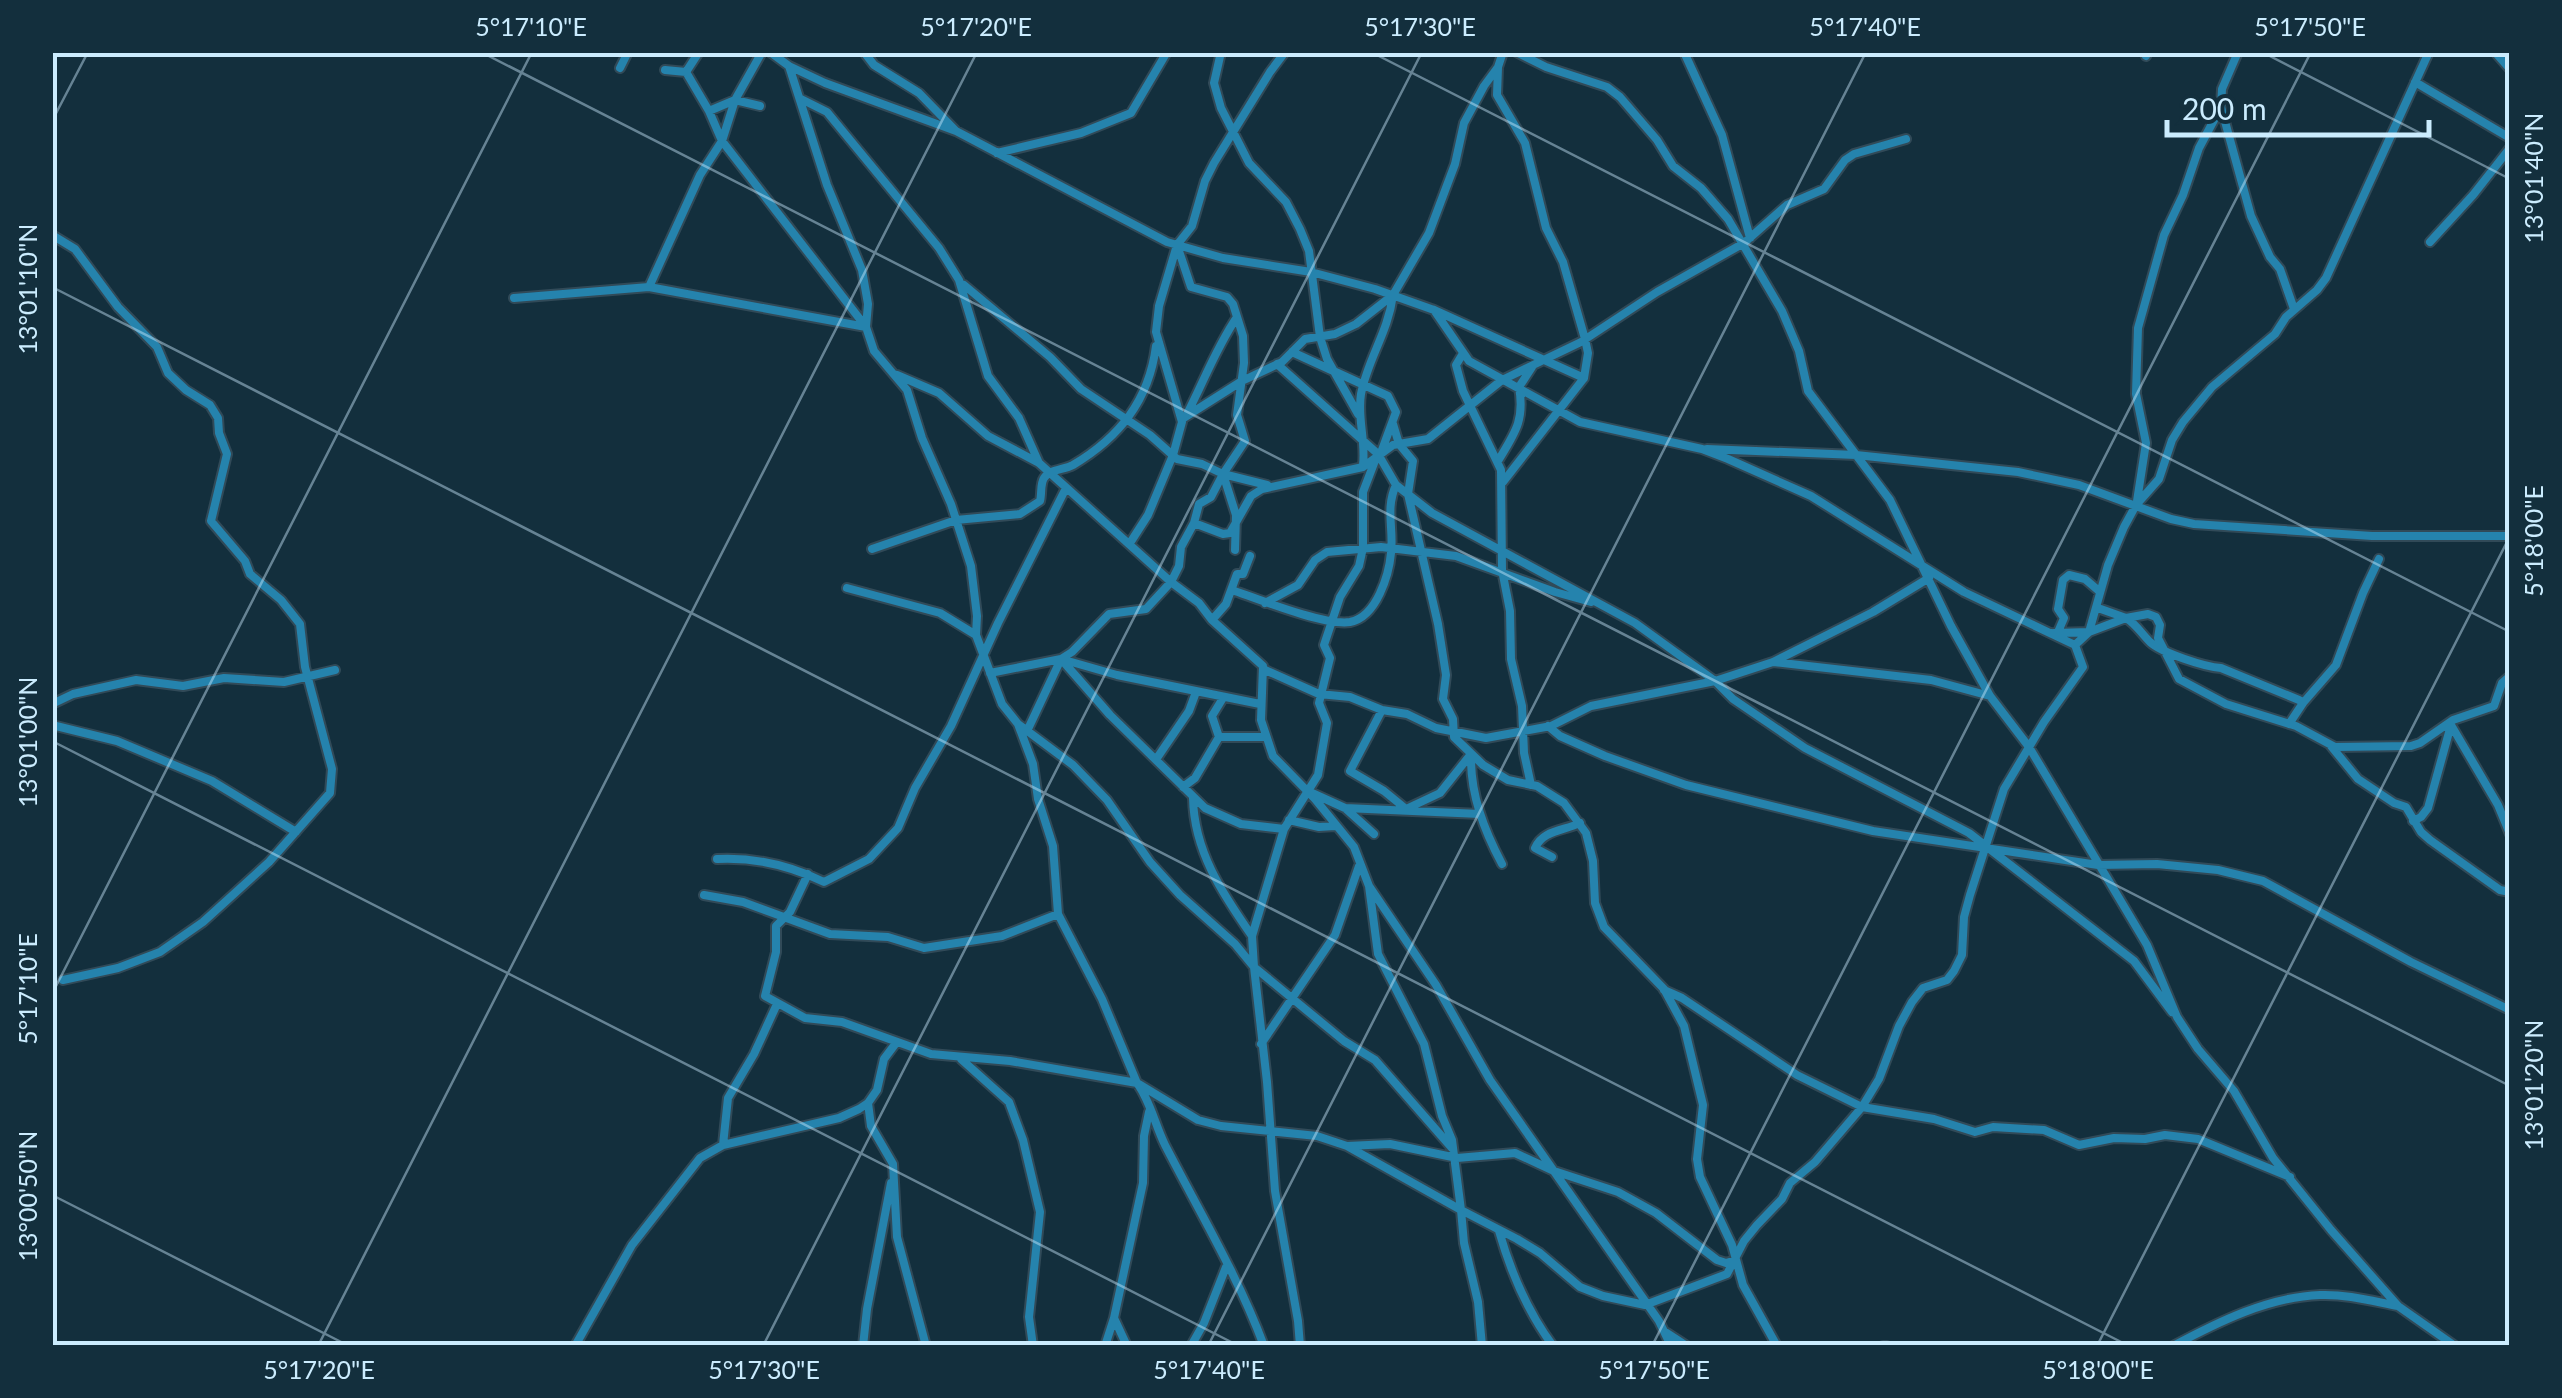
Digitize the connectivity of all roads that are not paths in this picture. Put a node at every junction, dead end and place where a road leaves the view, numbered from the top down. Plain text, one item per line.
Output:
1 (628, 52) edge
2 (699, 52) edge
3 (762, 52) edge
4 (770, 52) edge
5 (864, 52) edge
6 (1167, 52) edge
7 (1221, 52) edge
8 (1285, 52) edge
9 (1503, 52) edge
10 (1516, 52) edge
11 (1684, 52) edge
12 (2238, 52) edge
13 (2428, 52) edge
14 (2495, 52) edge
15 (789, 66) junction
16 (1498, 67) junction
17 (620, 68) dead end
18 (2510, 69) edge
19 (665, 70) dead end
20 (686, 72) junction
21 (2415, 82) junction
22 (801, 99) junction
23 (735, 100) junction
24 (760, 106) dead end
25 (2221, 106) junction
26 (710, 111) junction
27 (956, 131) junction
28 (1233, 133) junction
29 (2510, 138) edge
30 (1906, 139) dead end
31 (722, 140) junction
32 (2510, 148) edge
33 (996, 154) junction
34 (52, 235) edge
35 (1747, 241) junction
36 (2430, 242) dead end
37 (1177, 245) junction
38 (1311, 272) junction
39 (959, 280) junction
40 (649, 287) junction
41 (1392, 295) junction
42 (514, 298) dead end
43 (2294, 309) junction
44 (1434, 310) junction
45 (1237, 317) junction
46 (866, 327) junction
47 (1320, 337) junction
48 (1157, 340) junction
49 (1585, 340) junction
50 (1292, 352) junction
51 (1462, 354) junction
52 (1539, 362) junction
53 (1277, 364) junction
54 (1333, 371) junction
55 (897, 375) junction
56 (1584, 378) junction
57 (1502, 380) junction
58 (1242, 381) junction
59 (1364, 382) junction
60 (1518, 387) junction
61 (1470, 405) junction
62 (1558, 409) junction
63 (1358, 415) junction
64 (1184, 416) junction
65 (1128, 422) junction
66 (1394, 424) junction
67 (1362, 439) junction
68 (1399, 444) junction
69 (1702, 448) junction
70 (1380, 452) junction
71 (1856, 455) junction
72 (1172, 456) junction
73 (1498, 461) junction
74 (1038, 463) junction
75 (1363, 467) junction
76 (1049, 473) junction
77 (1223, 474) junction
78 (1503, 482) junction
79 (1396, 485) junction
80 (1275, 486) junction
81 (1065, 490) junction
82 (1408, 494) junction
83 (2136, 505) junction
84 (956, 520) junction
85 (1194, 524) junction
86 (1234, 524) junction
87 (2510, 536) edge
88 (1130, 542) junction
89 (872, 548) dead end
90 (1363, 548) junction
91 (1392, 549) junction
92 (1235, 550) dead end
93 (1501, 550) junction
94 (1422, 551) junction
95 (1250, 556) dead end
96 (2380, 560) dead end
97 (1502, 570) junction
98 (1929, 574) junction
99 (1171, 582) junction
100 (847, 588) dead end
101 (1232, 590) junction
102 (2100, 591) junction
103 (1265, 602) junction
104 (1596, 602) junction
105 (2098, 608) junction
106 (2126, 618) junction
107 (1331, 619) junction
108 (1212, 620) junction
109 (2089, 632) junction
110 (2055, 633) junction
111 (976, 635) junction
112 (2075, 645) junction
113 (2163, 649) junction
114 (982, 658) junction
115 (1061, 658) junction
116 (1773, 662) junction
117 (335, 670) dead end
118 (1265, 670) junction
119 (990, 673) junction
120 (308, 676) junction
121 (2510, 676) edge
122 (1715, 681) junction
123 (1196, 692) junction
124 (1319, 694) junction
125 (1990, 696) junction
126 (1223, 698) junction
127 (2303, 703) junction
128 (52, 704) edge
129 (1260, 704) junction
130 (1382, 710) junction
131 (1018, 724) junction
132 (2289, 724) junction
133 (2451, 724) junction
134 (52, 726) edge
135 (1548, 726) junction
136 (1028, 729) junction
137 (1523, 731) junction
138 (1452, 732) junction
139 (1266, 736) junction
140 (1219, 738) junction
141 (2329, 743) junction
142 (2029, 747) junction
143 (1471, 754) junction
144 (1157, 758) junction
145 (1531, 785) junction
146 (1183, 787) junction
147 (1308, 791) junction
148 (1194, 798) junction
149 (1345, 808) junction
150 (1406, 810) junction
151 (1480, 814) junction
152 (1289, 820) junction
153 (2413, 821) junction
154 (1550, 823) dead end
155 (1580, 823) junction
156 (1335, 826) junction
157 (1284, 829) junction
158 (296, 832) junction
159 (1374, 834) dead end
160 (2510, 834) edge
161 (1544, 835) junction
162 (1986, 847) junction
163 (1528, 852) dead end
164 (1552, 857) dead end
165 (717, 859) dead end
166 (1502, 864) dead end
167 (2098, 865) junction
168 (1359, 866) junction
169 (808, 874) junction
170 (1369, 886) junction
171 (2510, 892) edge
172 (704, 895) dead end
173 (1058, 914) junction
174 (786, 918) junction
175 (1252, 936) junction
176 (1254, 968) junction
177 (62, 980) dead end
178 (1664, 990) junction
179 (1292, 998) junction
180 (777, 1004) junction
181 (2510, 1010) edge
182 (2177, 1017) junction
183 (896, 1043) junction
184 (1261, 1044) junction
185 (962, 1059) junction
186 (1137, 1083) junction
187 (868, 1103) junction
188 (1862, 1107) junction
189 (1149, 1112) junction
190 (1272, 1132) junction
191 (723, 1145) junction
192 (1347, 1146) junction
193 (1455, 1153) junction
194 (894, 1168) junction
195 (1554, 1171) junction
196 (2290, 1177) junction
197 (1461, 1210) junction
198 (1499, 1231) junction
199 (1736, 1260) junction
200 (1226, 1266) junction
201 (1645, 1305) junction
202 (2398, 1306) junction
203 (1114, 1318) junction
204 (1668, 1333) junction
205 (1670, 1345) edge
206 (575, 1346) edge
207 (864, 1346) edge
208 (926, 1346) edge
209 (1032, 1346) edge
210 (1105, 1346) edge
211 (1127, 1346) edge
212 (1190, 1346) edge
213 (1264, 1346) edge
214 (1300, 1346) edge
215 (1482, 1346) edge
216 (1553, 1346) edge
217 (1688, 1346) edge
218 (1777, 1346) edge
219 (2173, 1346) edge
220 (2454, 1346) edge

1 - 17 street
2 - 20 street
3 - 23 street
4 - 15 street
5 - 27 street
6 - 33 street
7 - 28 street
8 - 28 street
9 - 16 street
10 - 35 street
11 - 35 street
12 - 25 street
13 - 21 street
14 - 18 street
15 - 22 street
15 - 27 street
16 - 41 street
16 - 49 street
19 - 20 street
20 - 26 street
21 - 29 street
21 - 43 street
22 - 39 street
22 - 46 street
23 - 24 street
23 - 26 street
23 - 31 street
25 - 43 street
25 - 83 street
26 - 31 street
27 - 33 street
28 - 37 street
28 - 38 street
30 - 35 street
31 - 40 street
31 - 46 street
32 - 36 street
33 - 37 street
34 - 120 street
35 - 49 street
35 - 71 street
37 - 38 street
37 - 45 street
37 - 48 street
38 - 41 street
38 - 47 street
39 - 65 street
39 - 74 street
40 - 42 street
40 - 46 street
41 - 44 street
41 - 47 street
41 - 59 street
43 - 83 street
44 - 51 street
44 - 52 street
45 - 58 street
45 - 64 street
46 - 55 street
47 - 50 street
47 - 54 street
48 - 64 street
48 - 65 street
49 - 52 street
49 - 56 street
50 - 53 street
50 - 54 street
51 - 57 street
51 - 61 street
52 - 56 street
52 - 57 street
52 - 60 street
53 - 58 street
53 - 67 street
54 - 59 street
54 - 63 street
55 - 74 street
55 - 84 street
56 - 62 street
57 - 60 street
57 - 61 street
58 - 64 street
58 - 77 street
59 - 63 street
59 - 66 street
60 - 62 street
60 - 73 street
61 - 68 street
61 - 73 street
62 - 69 street
62 - 78 street
63 - 67 street
64 - 72 street
65 - 72 street
65 - 76 street
66 - 68 street
66 - 70 street
67 - 70 street
67 - 75 street
68 - 70 street
68 - 82 street
69 - 71 street
69 - 98 street
70 - 75 street
70 - 79 street
70 - 90 street
71 - 83 street
71 - 98 street
72 - 77 street
72 - 88 street
73 - 78 street
74 - 76 street
75 - 80 street
76 - 81 street
76 - 84 street
77 - 80 street
77 - 85 street
77 - 86 street
78 - 93 street
79 - 82 street
79 - 91 street
80 - 86 street
81 - 88 street
81 - 114 street
82 - 93 street
82 - 94 street
83 - 87 street
83 - 102 street
84 - 89 street
84 - 111 street
85 - 86 street
85 - 99 street
86 - 92 street
88 - 99 street
90 - 91 street
90 - 103 street
90 - 107 street
91 - 94 street
91 - 107 street
93 - 97 street
93 - 104 street
94 - 97 street
94 - 138 street
95 - 101 street
96 - 127 street
97 - 104 street
97 - 137 street
98 - 110 street
98 - 116 street
98 - 125 street
99 - 108 street
99 - 115 street
100 - 111 street
101 - 103 street
101 - 108 street
102 - 105 street
102 - 110 street
103 - 107 street
104 - 122 street
105 - 106 street
105 - 109 street
106 - 109 street
106 - 113 street
106 - 113 street
107 - 124 street
108 - 118 street
109 - 110 street
109 - 112 street
110 - 112 street
111 - 114 street
112 - 142 street
113 - 127 street
113 - 132 street
114 - 119 street
114 - 169 street
115 - 119 street
115 - 123 street
115 - 136 street
115 - 144 street
116 - 122 street
116 - 125 street
117 - 120 street
118 - 124 street
118 - 129 street
119 - 131 street
120 - 128 street
120 - 158 street
121 - 133 street
122 - 135 street
122 - 162 street
123 - 126 street
123 - 144 street
124 - 130 street
124 - 147 street
125 - 142 street
126 - 129 street
126 - 140 street
127 - 132 street
129 - 139 street
130 - 138 street
130 - 150 street
131 - 136 street
131 - 173 street
132 - 141 street
133 - 141 street
133 - 153 street
133 - 160 street
134 - 158 street
135 - 137 street
135 - 162 street
136 - 176 street
137 - 138 street
137 - 145 street
138 - 143 street
139 - 140 street
139 - 147 street
140 - 146 street
141 - 153 street
142 - 162 street
142 - 167 street
143 - 145 street
143 - 150 street
143 - 151 street
144 - 146 street
145 - 155 street
146 - 148 street
147 - 149 street
147 - 152 street
147 - 156 street
148 - 157 street
148 - 175 street
149 - 150 street
149 - 159 street
150 - 151 street
151 - 166 street
152 - 156 street
152 - 157 street
153 - 171 street
154 - 161 street
155 - 161 street
155 - 178 street
156 - 168 street
157 - 175 street
158 - 177 street
161 - 163 street
161 - 164 street
162 - 167 street
162 - 182 street
162 - 188 street
165 - 169 street
167 - 181 street
167 - 182 street
168 - 170 street
168 - 179 street
169 - 174 street
170 - 193 street
170 - 195 street
172 - 174 street
173 - 174 street
173 - 186 street
174 - 180 street
175 - 176 street
176 - 179 street
176 - 184 street
178 - 188 street
178 - 199 street
179 - 184 street
179 - 193 street
180 - 183 street
180 - 191 street
182 - 196 street
183 - 185 street
183 - 187 street
184 - 190 street
185 - 186 street
185 - 209 street
186 - 189 street
186 - 190 street
187 - 191 street
187 - 194 street
188 - 196 street
188 - 199 street
189 - 200 street
189 - 203 street
190 - 192 street
190 - 214 street
191 - 206 street
192 - 193 street
192 - 197 street
193 - 195 street
193 - 197 street
194 - 207 street
194 - 208 street
195 - 199 street
195 - 201 street
196 - 202 street
197 - 198 street
197 - 215 street
198 - 201 street
198 - 216 street
199 - 201 street
199 - 218 street
200 - 212 street
200 - 213 street
201 - 204 street
202 - 219 street
202 - 220 street
203 - 210 street
203 - 211 street
204 - 205 street
204 - 217 street

